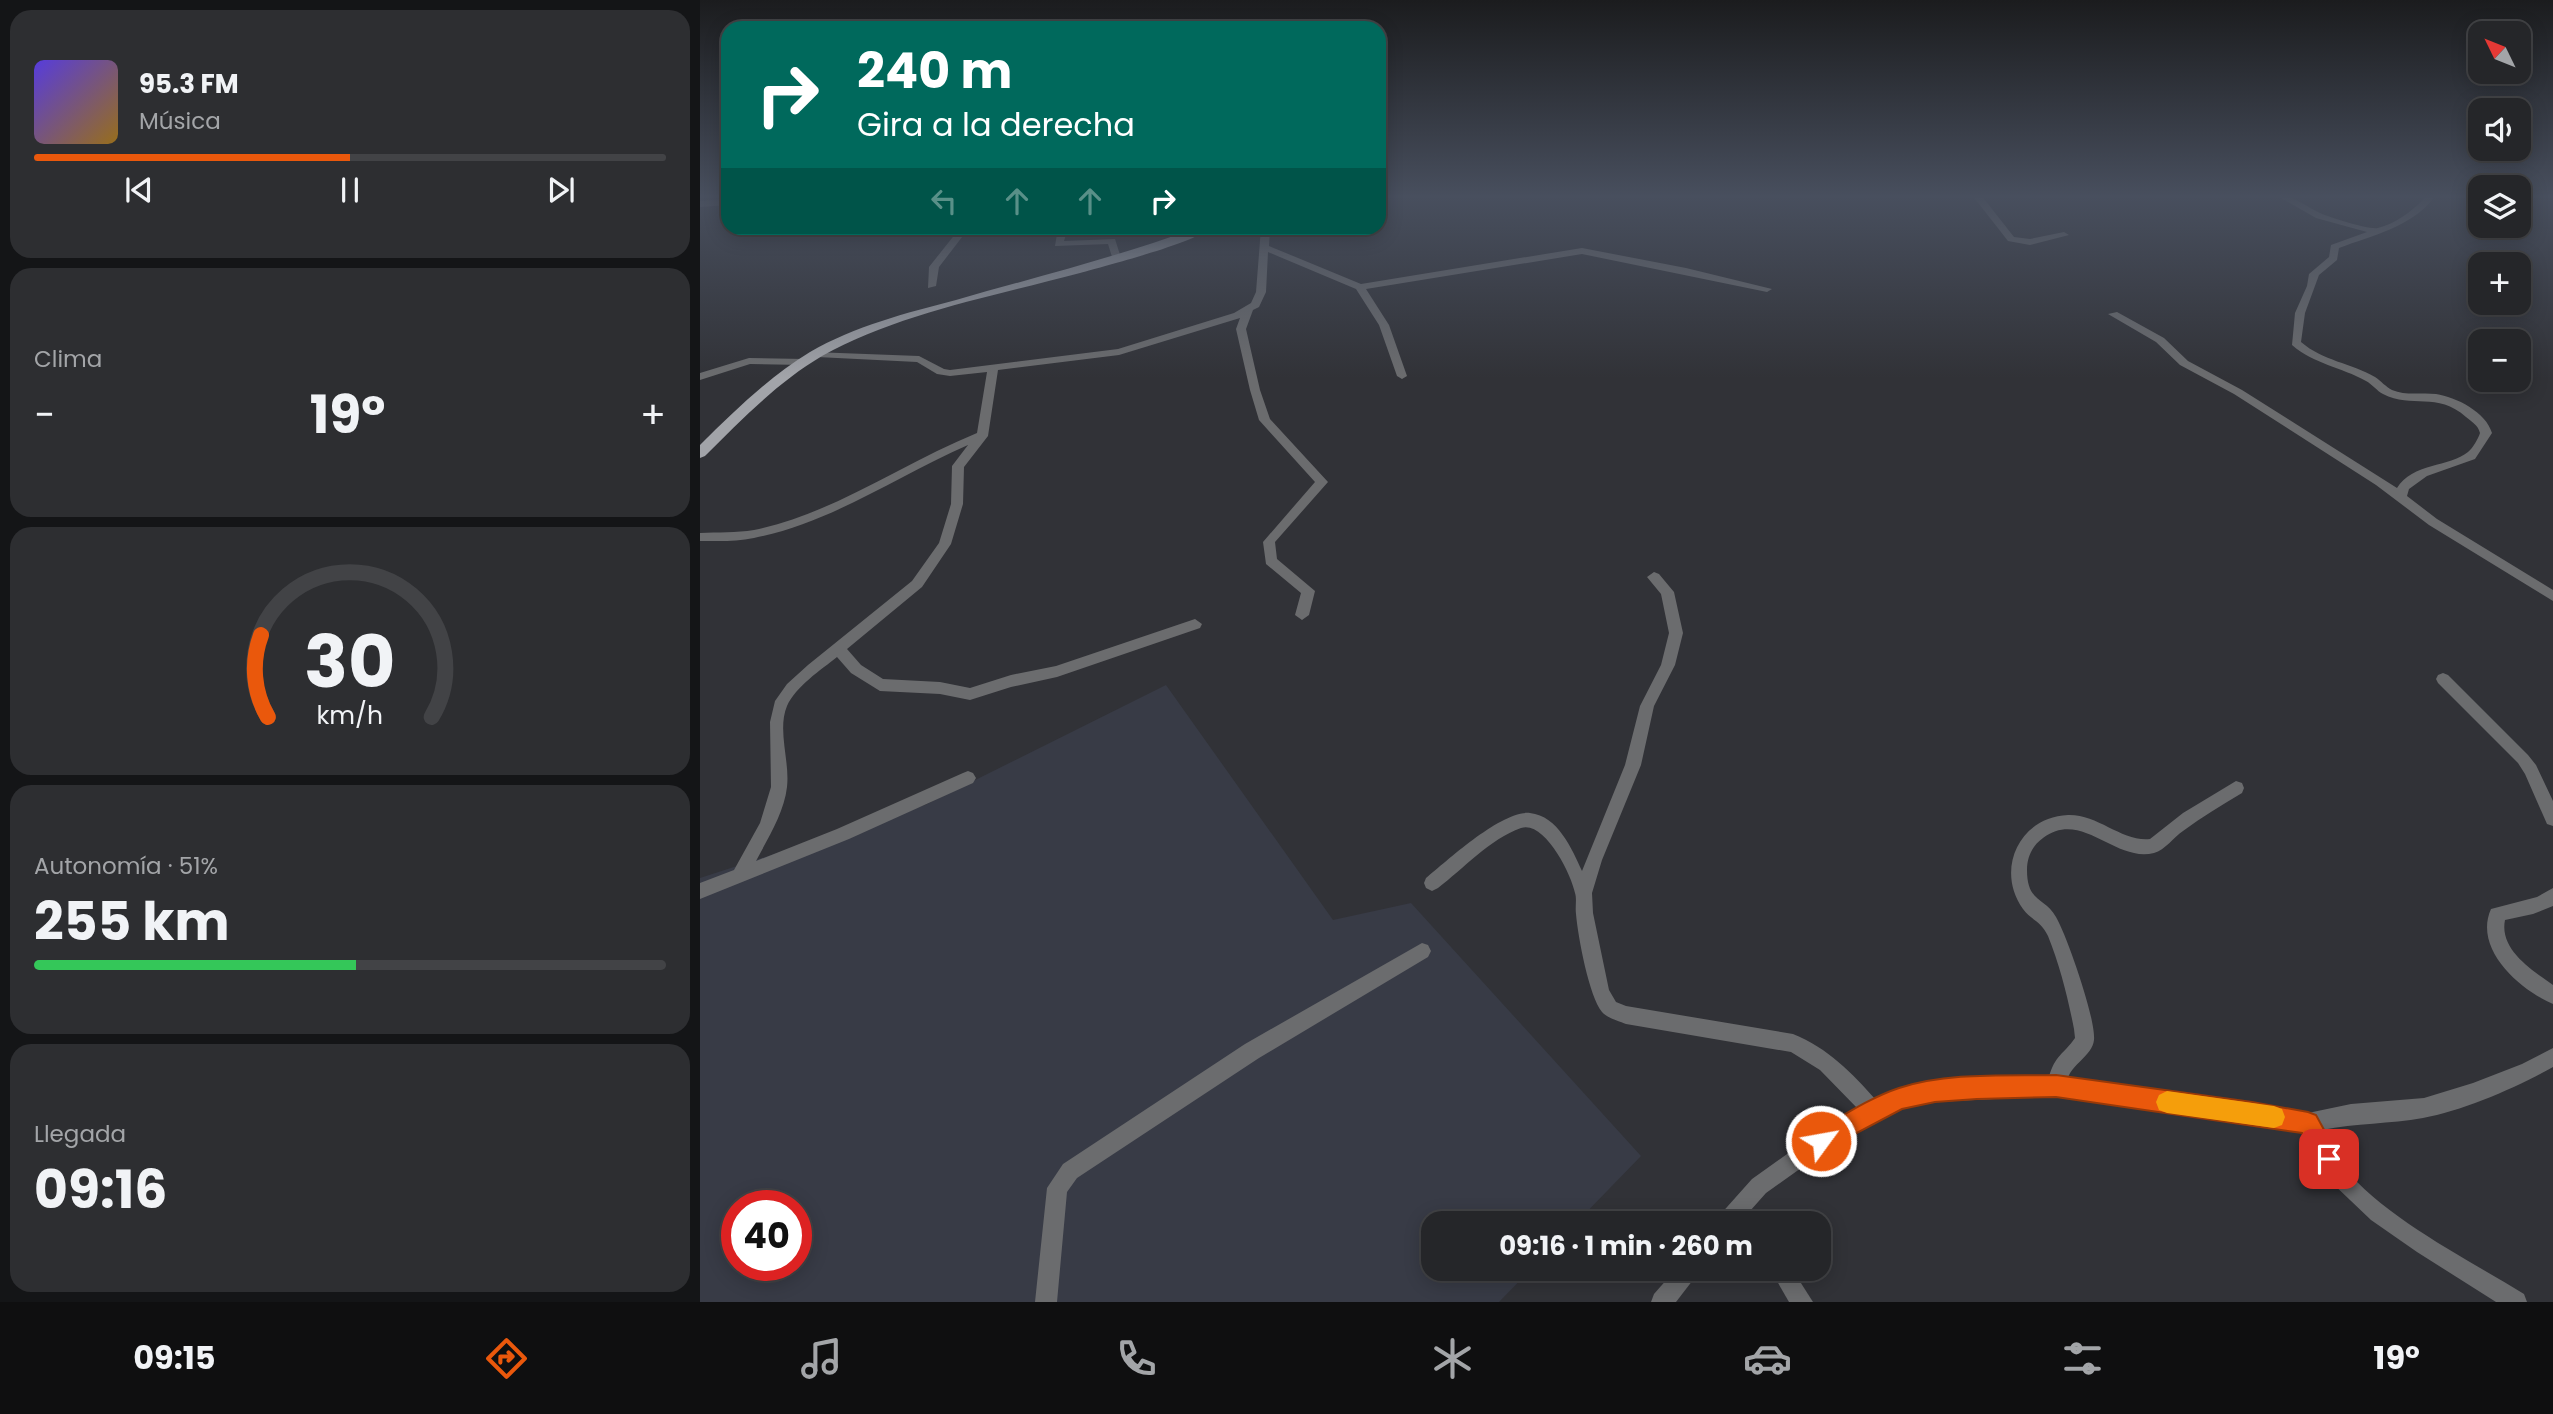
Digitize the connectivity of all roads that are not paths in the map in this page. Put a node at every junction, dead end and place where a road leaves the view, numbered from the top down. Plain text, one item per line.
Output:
1 (943, 256) edge
2 (1123, 256) edge
3 (1263, 256) edge
4 (1285, 256) edge
5 (1553, 256) edge
6 (1608, 256) edge
7 (2334, 256) edge
8 (1116, 258) joint
9 (931, 286) dead end
10 (1360, 288) junction
11 (1767, 289) dead end
12 (1248, 310) junction
13 (2113, 314) dead end
14 (817, 354) junction
15 (805, 362) junction
16 (993, 367) junction
17 (1402, 376) dead end
18 (700, 377) edge
19 (982, 436) junction
20 (700, 453) edge
21 (2401, 497) junction
22 (700, 537) edge
23 (1654, 577) dead end
24 (2553, 596) edge
25 (1302, 615) dead end
26 (1195, 624) dead end
27 (839, 649) junction
28 (2443, 679) dead end
29 (968, 778) dead end
30 (2236, 788) dead end
31 (2553, 819) edge
32 (739, 876) junction
33 (1432, 883) dead end
34 (700, 891) edge
35 (1584, 893) junction
36 (2553, 896) edge
37 (1422, 951) dead end
38 (2553, 995) edge
39 (2553, 1057) edge
40 (2056, 1086) junction
41 (1873, 1111) junction
42 (2308, 1123) junction
43 (1742, 1211) edge
44 (1679, 1281) edge
45 (1788, 1281) edge
46 (1045, 1302) edge
47 (1662, 1302) edge
48 (1802, 1302) edge
49 (2516, 1302) edge

1 - 9 street
2 - 8 main road
3 - 12 street
4 - 10 street
5 - 10 street
6 - 11 street
7 - 21 street
8 - 14 main road
10 - 17 street
12 - 16 street
12 - 25 street
13 - 21 street
14 - 15 main road
14 - 16 street
15 - 18 street
15 - 20 main road
16 - 19 street
19 - 22 street
19 - 27 street
21 - 24 street
23 - 35 street
26 - 27 street
27 - 32 street
28 - 31 street
29 - 32 street
30 - 40 street
32 - 34 street
33 - 35 street
35 - 41 street
36 - 38 street
37 - 46 street
39 - 42 street
40 - 41 street
40 - 42 street
41 - 43 street
42 - 49 street
44 - 47 street
45 - 48 street

